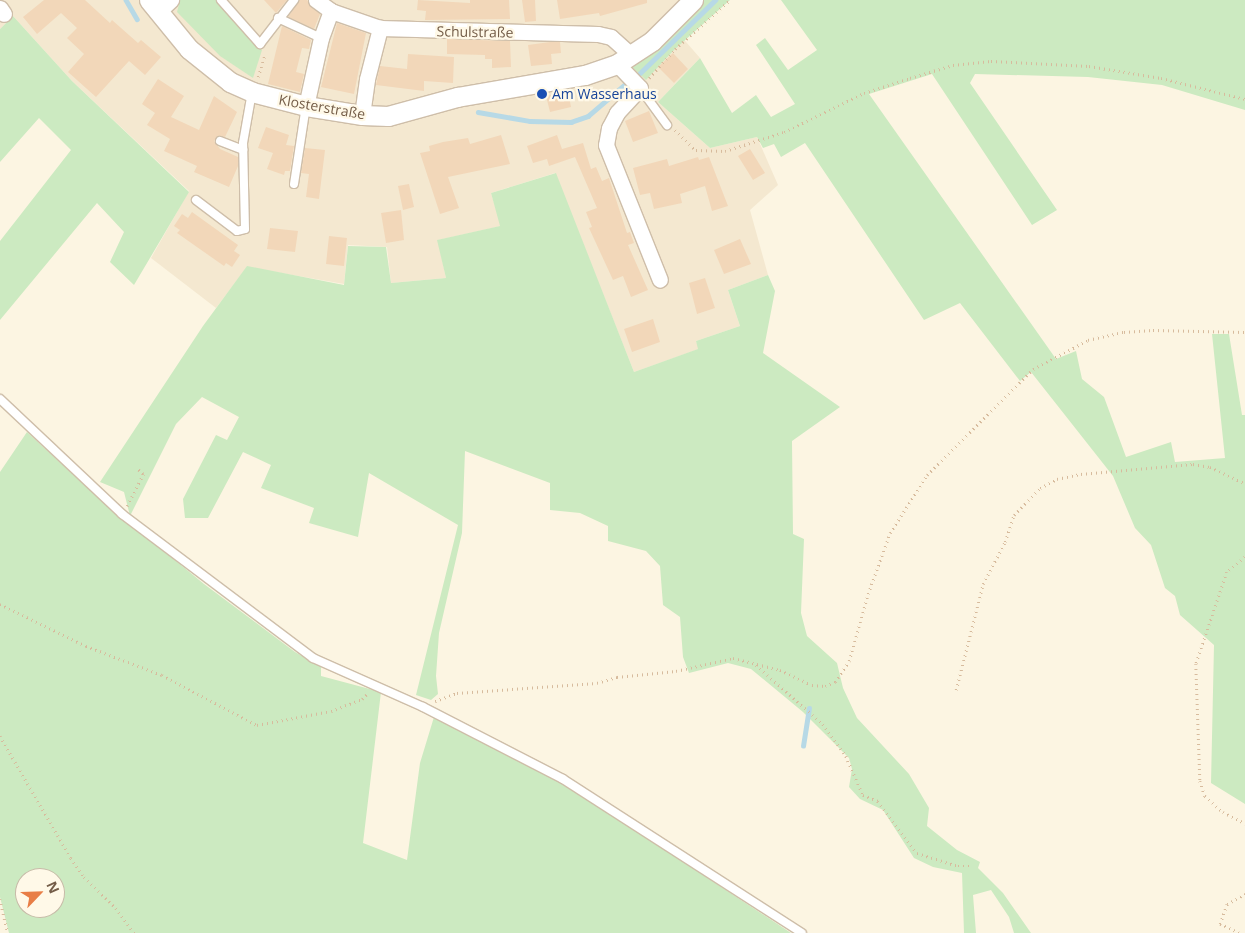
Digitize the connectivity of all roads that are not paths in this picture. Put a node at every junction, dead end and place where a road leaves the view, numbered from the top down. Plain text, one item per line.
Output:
1 (221, 0) edge
2 (294, 0) edge
3 (316, 0) edge
4 (693, 0) edge
5 (159, 4) edge
6 (331, 11) junction
7 (278, 18) junction
8 (380, 28) junction
9 (321, 38) junction
10 (624, 63) junction
11 (639, 87) junction
12 (252, 92) junction
13 (306, 106) junction
14 (362, 115) junction
15 (668, 124) road end
16 (220, 141) dead end
17 (243, 150) junction
18 (294, 184) dead end
19 (196, 200) dead end
20 (660, 280) dead end
21 (0, 398) edge
22 (802, 933) edge

1 - 7 lane
2 - 7 lane
3 - 6 street, Schulstraße
4 - 10 street, Klosterstraße
5 - 12 street, Klosterstraße
6 - 8 street, Schulstraße
6 - 9 street
7 - 9 lane
8 - 10 street, Schulstraße
8 - 14 street
9 - 13 street
10 - 11 street
10 - 14 street, Klosterstraße
11 - 15 lane
11 - 20 street
12 - 13 street, Klosterstraße
12 - 17 lane
13 - 14 street, Klosterstraße
13 - 18 lane
16 - 17 lane
17 - 19 lane
21 - 22 lane

